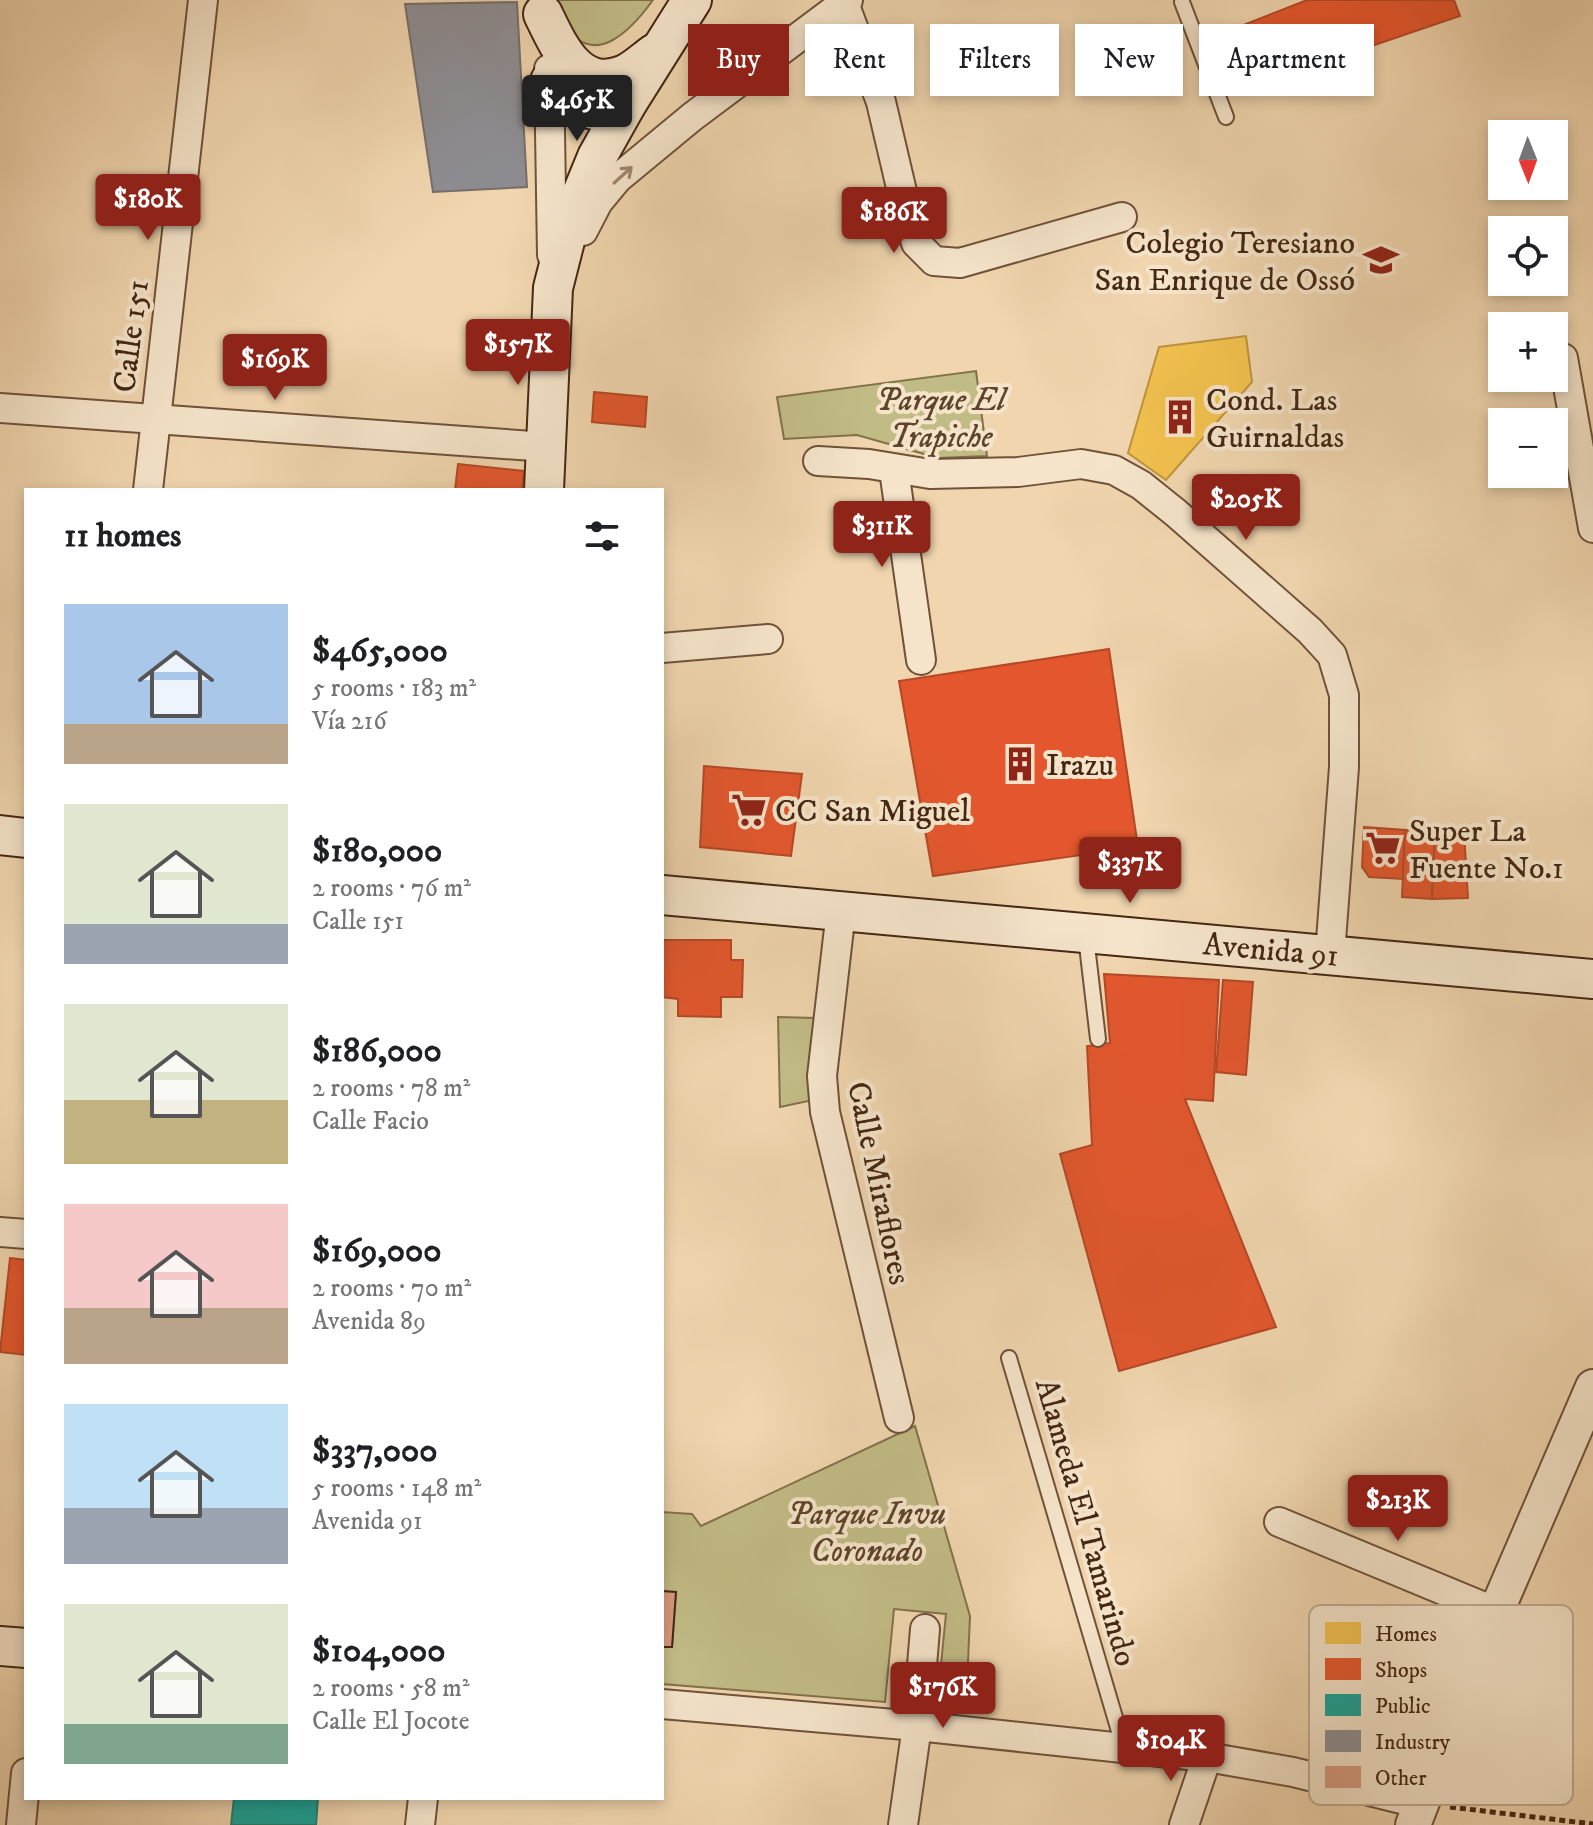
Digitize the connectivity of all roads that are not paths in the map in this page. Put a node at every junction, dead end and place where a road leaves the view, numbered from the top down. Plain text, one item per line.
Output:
1 (203, 0) edge
2 (692, 0) edge
3 (718, 0) edge
4 (846, 2) edge
5 (1182, 2) dead end
6 (542, 7) edge
7 (663, 47) junction
8 (550, 81) junction
9 (626, 105) junction
10 (1226, 117) dead end
11 (1122, 217) dead end
12 (553, 288) junction
13 (1568, 386) edge
14 (0, 408) edge
15 (154, 419) junction
16 (547, 447) junction
17 (818, 461) dead end
18 (894, 470) junction
19 (148, 488) edge
20 (544, 488) edge
21 (1593, 528) edge
22 (768, 639) dead end
23 (664, 648) edge
24 (921, 660) dead end
25 (0, 835) edge
26 (24, 838) edge
27 (664, 895) edge
28 (841, 911) junction
29 (1086, 932) junction
30 (1330, 954) junction
31 (1593, 979) edge
32 (1098, 1039) dead end
33 (0, 1232) edge
34 (24, 1234) edge
35 (1009, 1358) dead end
36 (1593, 1387) edge
37 (899, 1418) dead end
38 (1279, 1522) dead end
39 (1479, 1605) edge
40 (1499, 1605) edge
41 (925, 1629) dead end
42 (0, 1646) edge
43 (24, 1648) edge
44 (664, 1704) edge
45 (917, 1726) junction
46 (1124, 1748) junction
47 (1207, 1757) junction
48 (1309, 1777) edge
49 (24, 1794) edge
50 (423, 1800) edge
51 (1390, 1805) edge
52 (1417, 1814) edge
53 (21, 1825) edge
54 (420, 1825) edge
55 (903, 1825) edge
56 (1184, 1825) edge

1 - 15 street, Calle 151
2 - 7 main road
3 - 7 main road
4 - 11 street
12 -> 4 street
5 - 10 lane
6 - 7 main road
6 - 8 street
7 - 9 main road
8 - 9 main road
8 - 12 street
9 - 12 main road
12 - 16 main road
13 - 21 street
14 - 15 street
15 - 16 street
15 - 19 street, Calle 151
16 - 20 main road
17 - 18 street
18 - 24 street
18 - 30 street
22 - 23 street
25 - 26 main road
27 - 28 main road, Avenida 91
28 - 29 main road, Avenida 91
28 - 37 street, Calle Miraflores
29 - 30 main road, Avenida 91
29 - 32 lane
30 - 31 main road, Avenida 91
33 - 34 street
35 - 46 lane, Alameda El Tamarindo
36 - 40 street
38 - 39 street
41 - 45 street
42 - 43 main road
44 - 45 street
45 - 46 street
45 - 55 street
46 - 47 street
47 - 48 street
47 - 56 street
49 - 53 street
50 - 54 street
51 - 52 street

